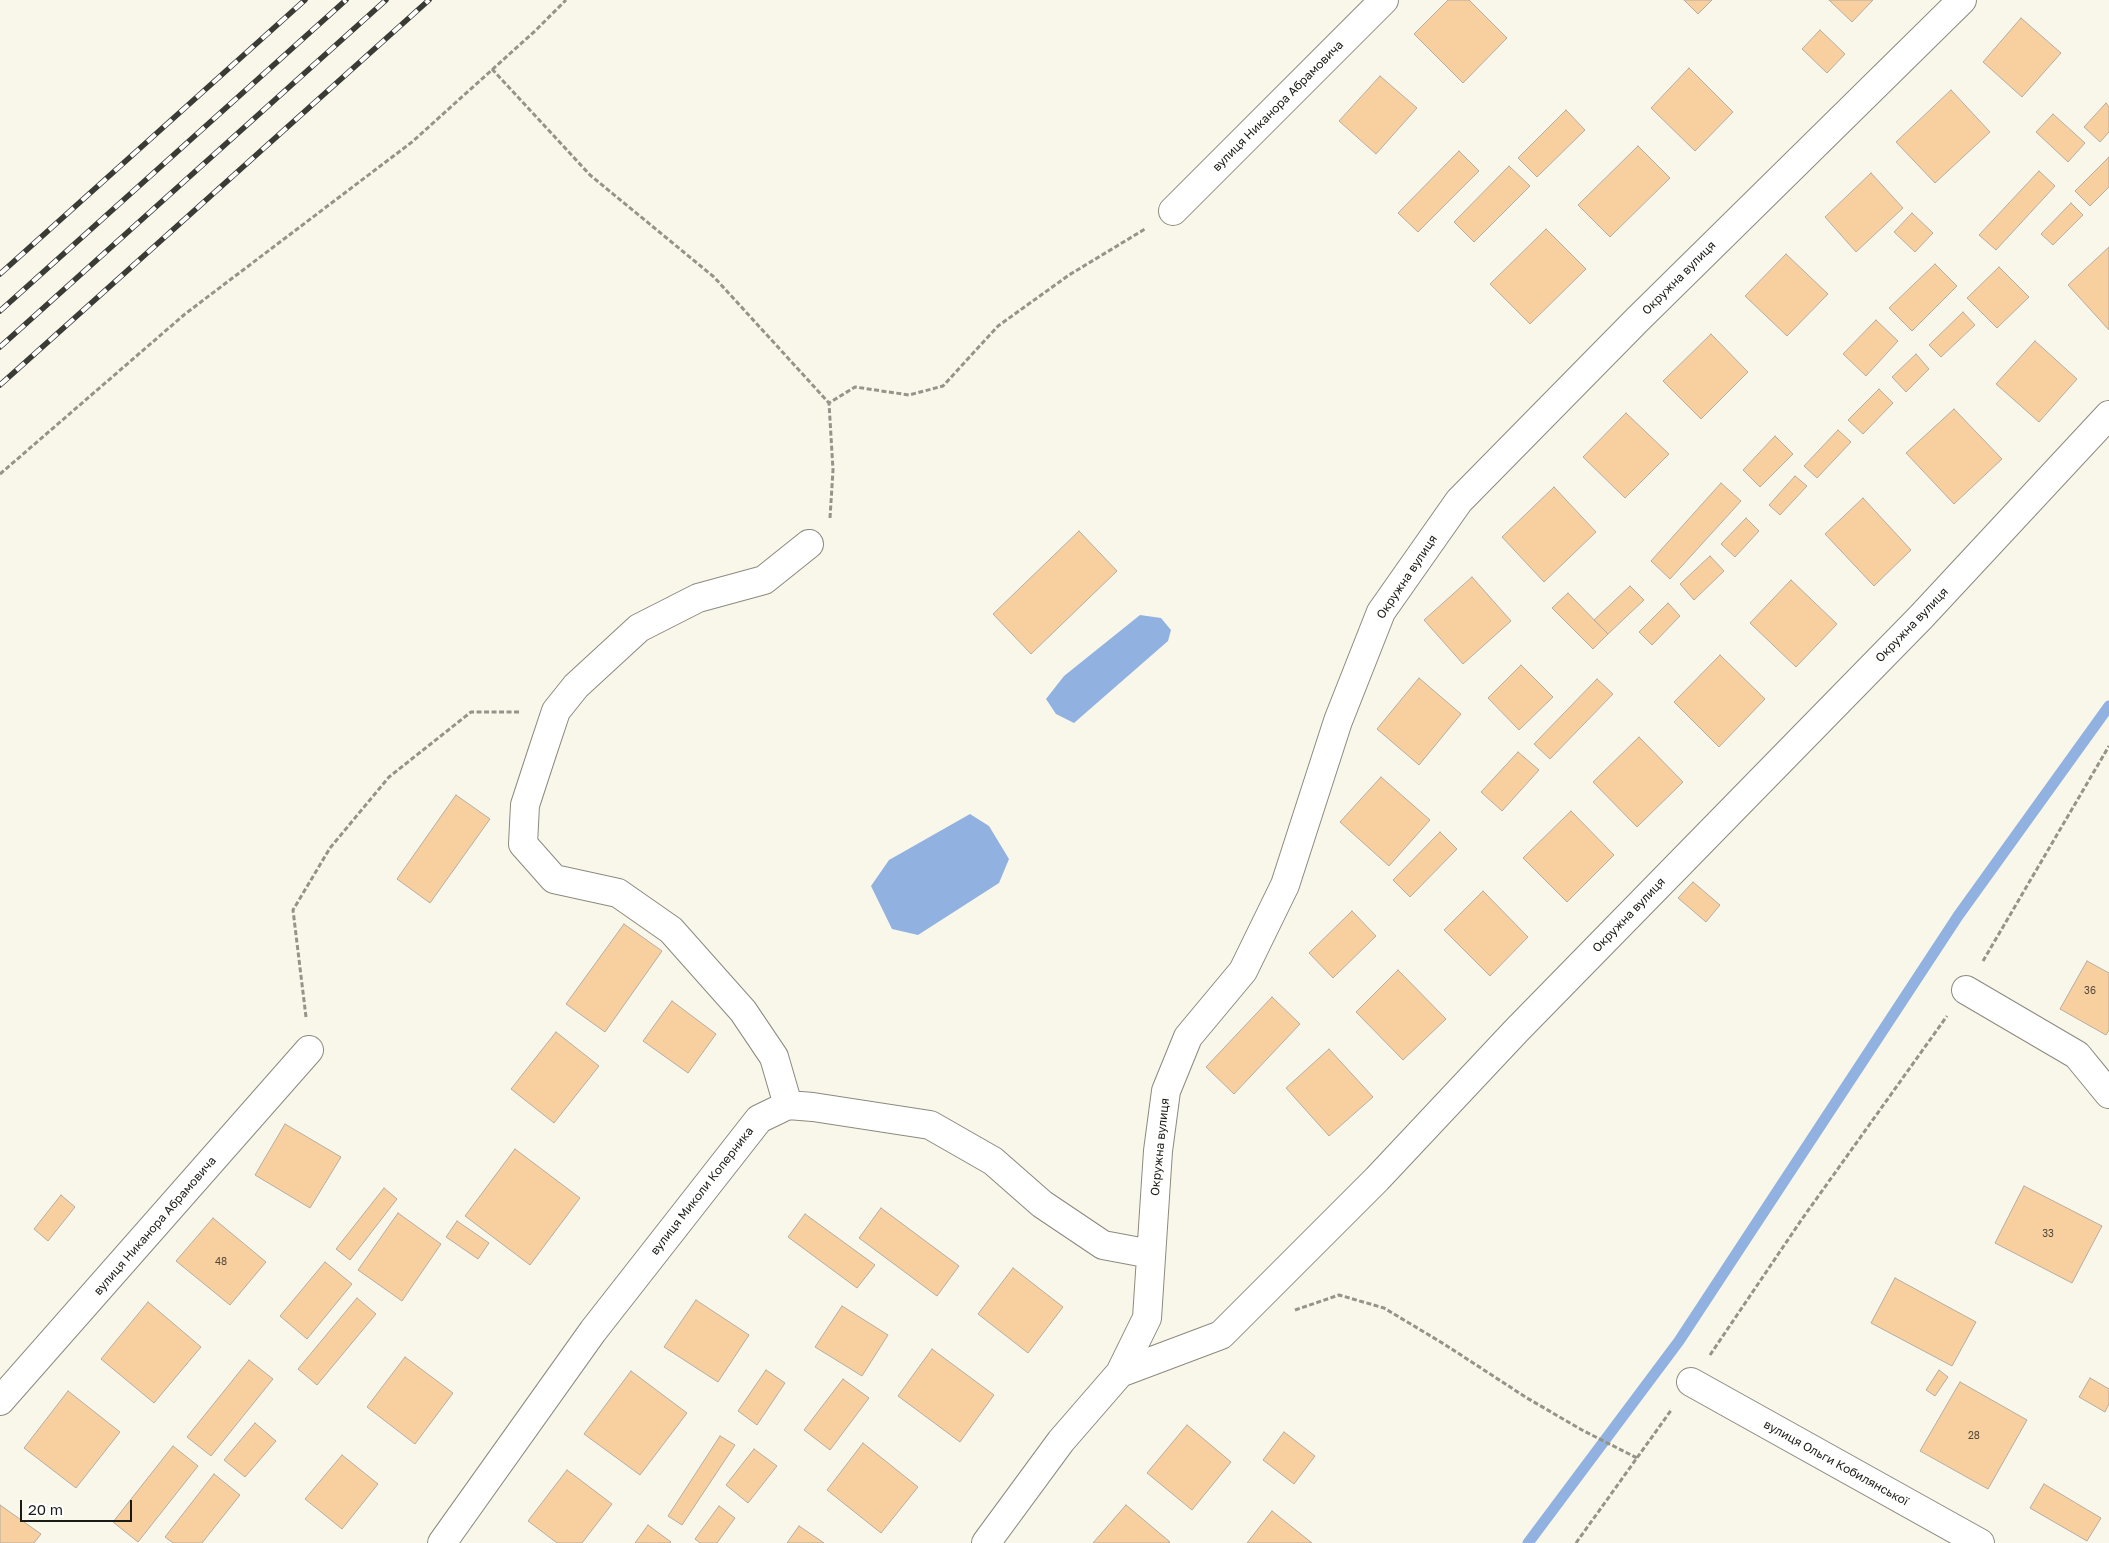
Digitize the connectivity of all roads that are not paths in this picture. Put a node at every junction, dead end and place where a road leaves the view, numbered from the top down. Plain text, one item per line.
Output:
1 (1384, 0) edge
2 (1962, 0) edge
3 (1173, 212) road end
4 (2109, 415) edge
5 (809, 544) road end
6 (1966, 990) road end
7 (309, 1050) road end
8 (2109, 1094) edge
9 (788, 1105) junction
10 (1151, 1254) junction
11 (1120, 1373) junction
12 (1691, 1382) road end
13 (0, 1401) edge
14 (442, 1543) edge
15 (986, 1543) edge
16 (1980, 1543) edge

1 - 3 street, вулиця Никанора Абрамовича
2 - 10 street, Окружна вулиця
4 - 11 street, Окружна вулиця
5 - 9 street
6 - 8 street
7 - 13 street, вулиця Никанора Абрамовича
9 - 10 street, вулиця Миколи Коперника
9 - 14 street, вулиця Миколи Коперника
10 - 11 street, Окружна вулиця
11 - 15 street, Окружна вулиця
12 - 16 street, вулиця Ольги Кобилянської

